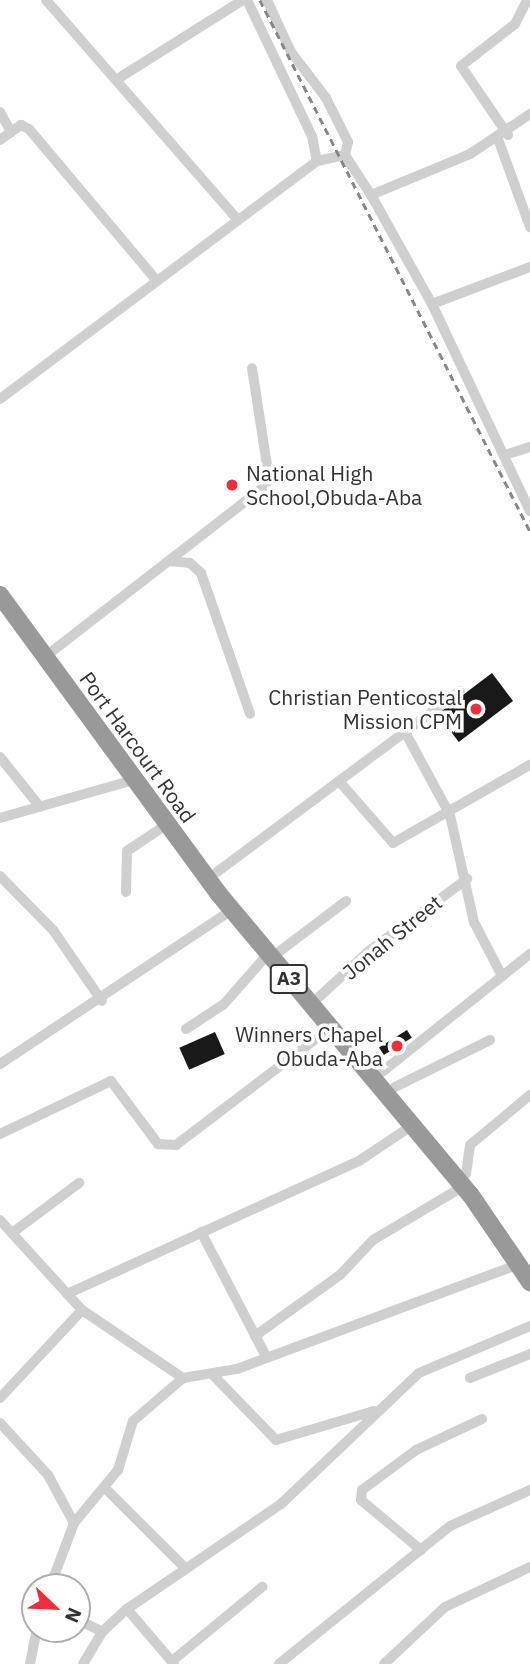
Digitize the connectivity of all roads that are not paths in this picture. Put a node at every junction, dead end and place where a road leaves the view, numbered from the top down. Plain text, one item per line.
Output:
1 (46, 0) edge
2 (245, 0) edge
3 (267, 0) edge
4 (527, 0) edge
5 (119, 78) junction
6 (0, 112) edge
7 (530, 114) edge
8 (10, 132) junction
9 (503, 137) junction
10 (0, 140) edge
11 (345, 155) junction
12 (317, 160) junction
13 (371, 195) junction
14 (237, 219) junction
15 (530, 227) edge
16 (528, 268) edge
17 (156, 280) junction
18 (530, 280) edge
19 (432, 303) junction
20 (252, 368) dead end
21 (0, 399) edge
22 (530, 447) edge
23 (505, 455) junction
24 (530, 511) edge
25 (170, 561) junction
26 (3, 605) edge
27 (51, 663) junction
28 (460, 691) dead end
29 (250, 714) dead end
30 (405, 732) junction
31 (0, 757) edge
32 (530, 765) edge
33 (133, 780) junction
34 (339, 781) junction
35 (40, 807) junction
36 (450, 815) junction
37 (0, 818) edge
38 (166, 825) junction
39 (216, 872) junction
40 (0, 876) edge
41 (467, 879) junction
42 (126, 892) dead end
43 (346, 901) dead end
44 (232, 910) junction
45 (274, 952) junction
46 (530, 954) edge
47 (502, 976) junction
48 (319, 998) junction
49 (102, 1001) junction
50 (330, 1028) junction
51 (186, 1030) dead end
52 (490, 1040) dead end
53 (0, 1064) edge
54 (382, 1072) junction
55 (394, 1087) junction
56 (530, 1095) edge
57 (413, 1125) junction
58 (0, 1134) edge
59 (465, 1180) junction
60 (79, 1183) dead end
61 (0, 1220) edge
62 (201, 1232) junction
63 (12, 1233) junction
64 (525, 1265) edge
65 (530, 1282) edge
66 (67, 1294) junction
67 (82, 1310) junction
68 (530, 1325) edge
69 (255, 1336) junction
70 (530, 1354) edge
71 (267, 1358) junction
72 (212, 1374) junction
73 (183, 1378) junction
74 (470, 1378) dead end
75 (0, 1398) edge
76 (374, 1411) junction
77 (482, 1419) dead end
78 (0, 1423) edge
79 (105, 1488) junction
80 (530, 1490) edge
81 (74, 1522) junction
82 (421, 1550) junction
83 (530, 1567) edge
84 (185, 1568) junction
85 (55, 1573) edge
86 (262, 1587) dead end
87 (127, 1609) junction
88 (91, 1626) edge
89 (102, 1632) junction
90 (34, 1643) edge
91 (173, 1662) edge
92 (30, 1664) edge
93 (83, 1664) edge
94 (279, 1664) edge
95 (384, 1664) edge

1 - 5 street
2 - 5 street
2 - 12 street
3 - 11 street
4 - 9 street
5 - 14 street
6 - 8 street
7 - 9 street
8 - 10 street
8 - 17 street
9 - 13 street
9 - 15 street
11 - 12 street
11 - 13 street
12 - 14 street
13 - 19 street
14 - 17 street
16 - 18 street
16 - 19 street
17 - 21 street
19 - 23 street
20 - 25 street
22 - 23 street
23 - 24 street
25 - 27 street
25 - 29 street
26 - 27 highway, A3
27 - 33 highway, Port Harcourt Road / A3
27 - 39 highway, Port Harcourt Road / A3
28 - 30 street
30 - 34 street
30 - 36 street
31 - 35 street
32 - 36 street
33 - 35 street
33 - 38 highway, Port Harcourt Road / A3
34 - 36 street
34 - 39 street
35 - 37 street
36 - 41 street
38 - 42 street
38 - 44 highway, Port Harcourt Road / A3
39 - 45 highway, Port Harcourt Road / A3
40 - 49 street
41 - 47 street
41 - 48 street, Jonah Street
43 - 45 street
44 - 45 highway, Port Harcourt Road / A3
44 - 49 street
45 - 48 highway, Port Harcourt Road / A3
45 - 50 highway, Port Harcourt Road / A3
45 - 51 street
46 - 47 street
47 - 54 street
48 - 54 highway, Port Harcourt Road / A3
49 - 53 street
50 - 57 highway, Port Harcourt Road / A3
50 - 58 street
52 - 55 street
54 - 55 highway, Port Harcourt Road / A3
55 - 59 highway, Port Harcourt Road / A3
56 - 59 street
57 - 59 highway, Port Harcourt Road / A3
57 - 62 street
59 - 64 highway, Port Harcourt Road / A3
59 - 69 street
60 - 63 street
61 - 63 street
62 - 66 street
62 - 69 street
63 - 66 street
64 - 65 highway, Port Harcourt Road / A3
64 - 71 street
66 - 67 street
67 - 73 street
67 - 75 street
68 - 76 street
69 - 71 street
70 - 74 street
71 - 72 street
72 - 73 street
72 - 76 street
73 - 79 street
76 - 84 street
77 - 82 street
78 - 81 street
79 - 81 street
79 - 84 street
80 - 82 street
81 - 85 street
82 - 94 street
83 - 95 street
84 - 87 street
86 - 91 street
87 - 89 street
87 - 91 street
88 - 89 street
89 - 93 street
90 - 92 street

